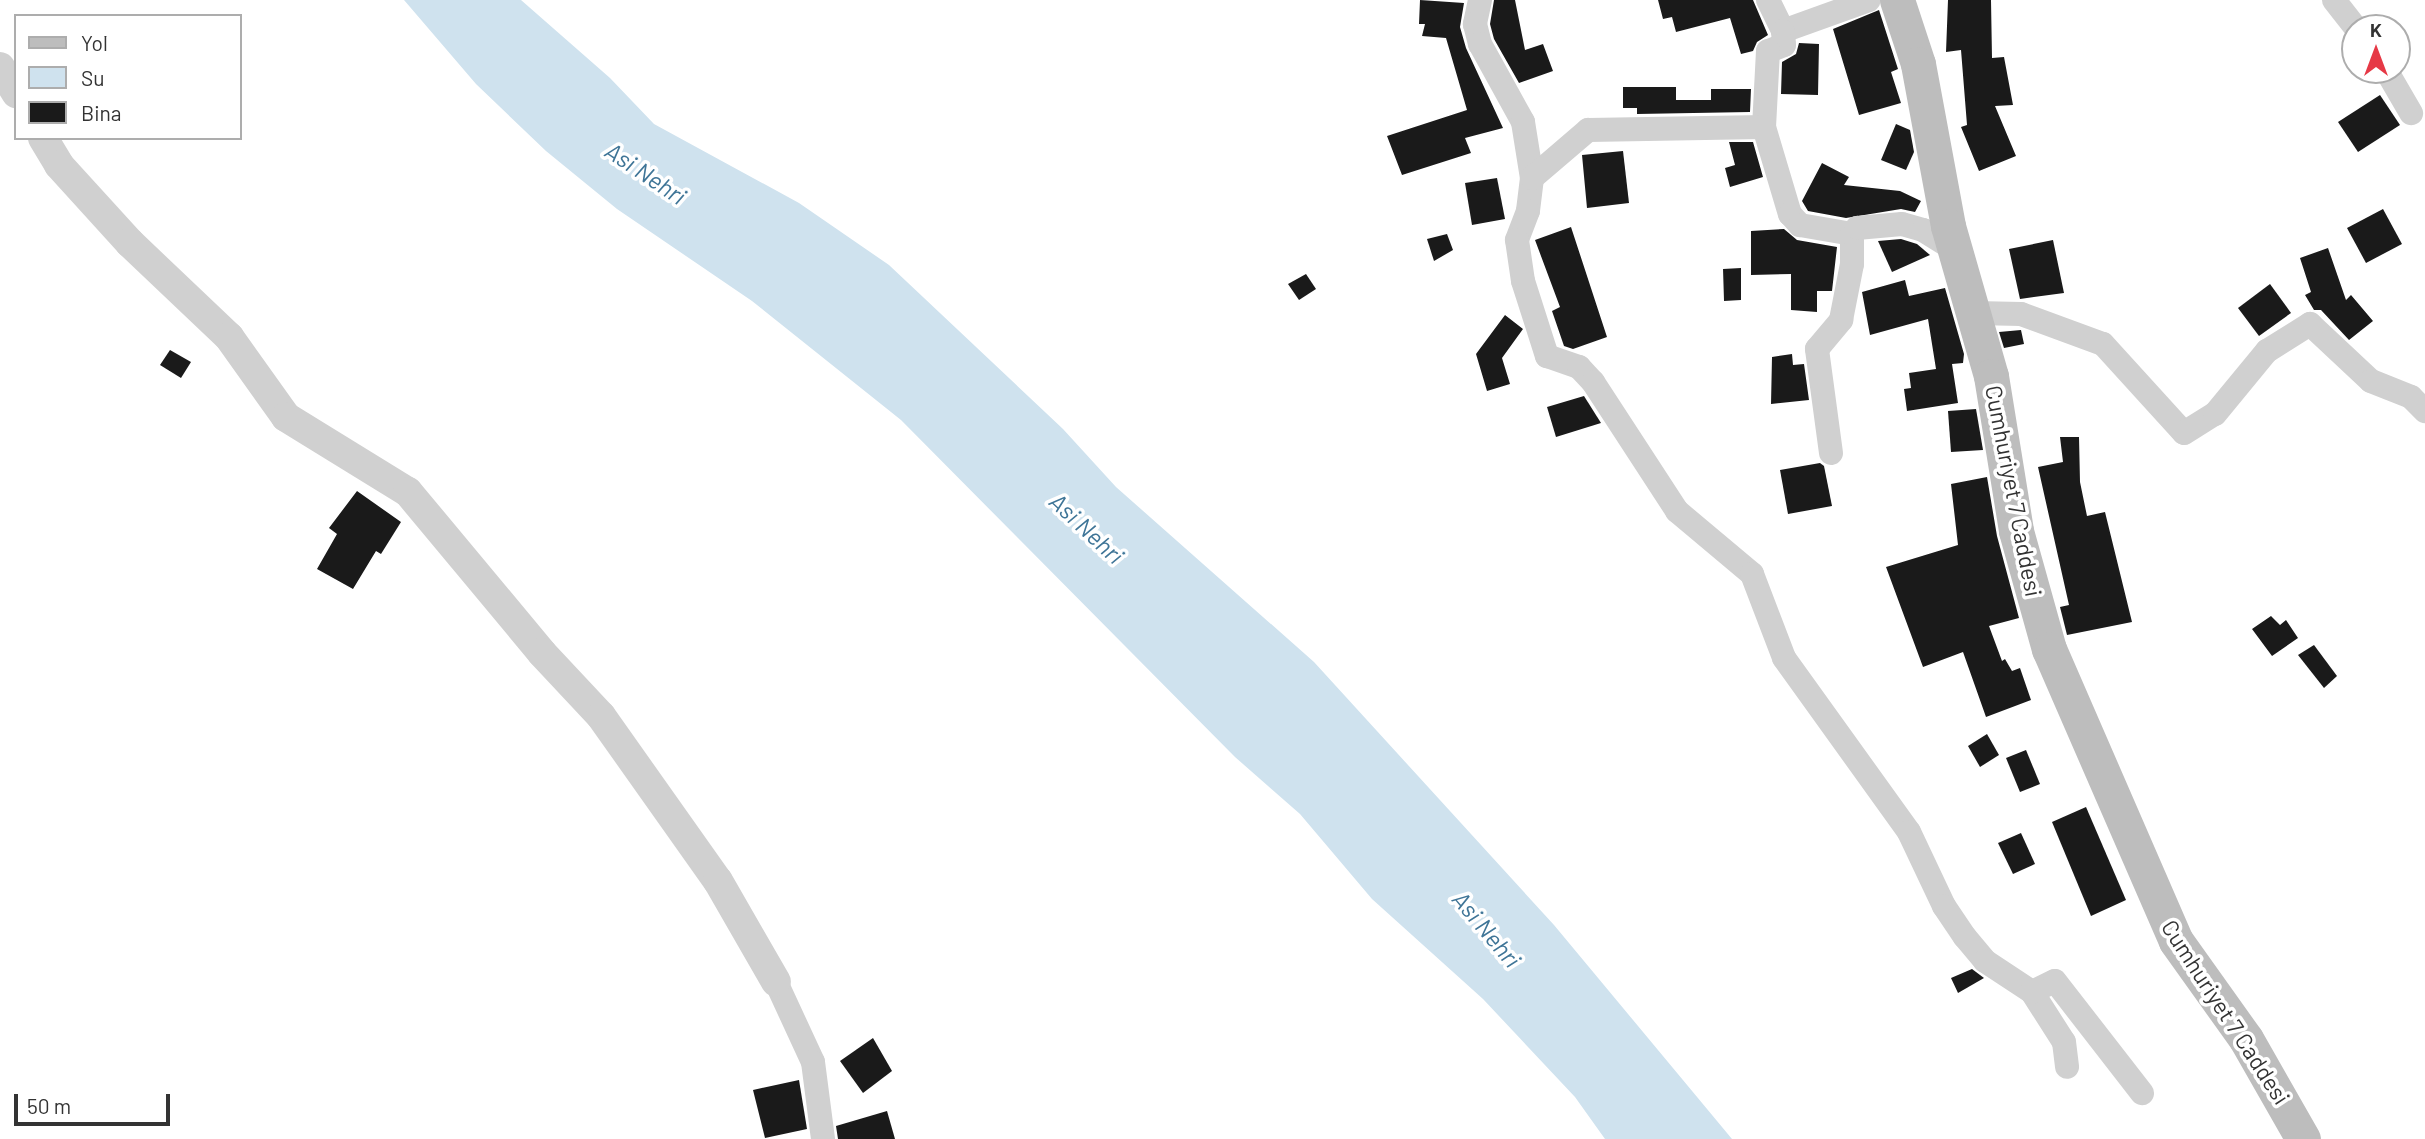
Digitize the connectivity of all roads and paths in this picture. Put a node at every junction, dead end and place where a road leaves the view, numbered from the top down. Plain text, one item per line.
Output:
1 (1479, 0) edge
2 (1768, 0) edge
3 (1869, 0) edge
4 (1897, 0) edge
5 (2334, 0) edge
6 (2345, 14) edge
7 (1783, 31) junction
8 (0, 67) edge
9 (2394, 84) edge
10 (14, 90) edge
11 (2411, 113) dead end
12 (1764, 127) junction
13 (44, 140) edge
14 (1532, 178) junction
15 (1852, 234) junction
16 (1955, 250) junction
17 (1975, 313) junction
18 (2425, 411) edge
19 (1831, 453) dead end
20 (776, 982) joint
21 (2032, 992) junction
22 (2067, 1067) dead end
23 (2142, 1093) dead end
24 (2307, 1135) edge
25 (824, 1139) edge

1 - 14 street
2 - 7 street
3 - 7 street
4 - 16 main road, Cumhuriyet 7 Caddesi
5 - 6 street
7 - 12 street
8 - 10 street
9 - 11 street
12 - 14 street
12 - 15 street
13 - 20 street
14 - 21 street
15 - 16 street
15 - 19 street
16 - 17 main road, Cumhuriyet 7 Caddesi
17 - 18 street
17 - 24 main road, Cumhuriyet 7 Caddesi
20 - 25 street
21 - 22 street
21 - 23 street

